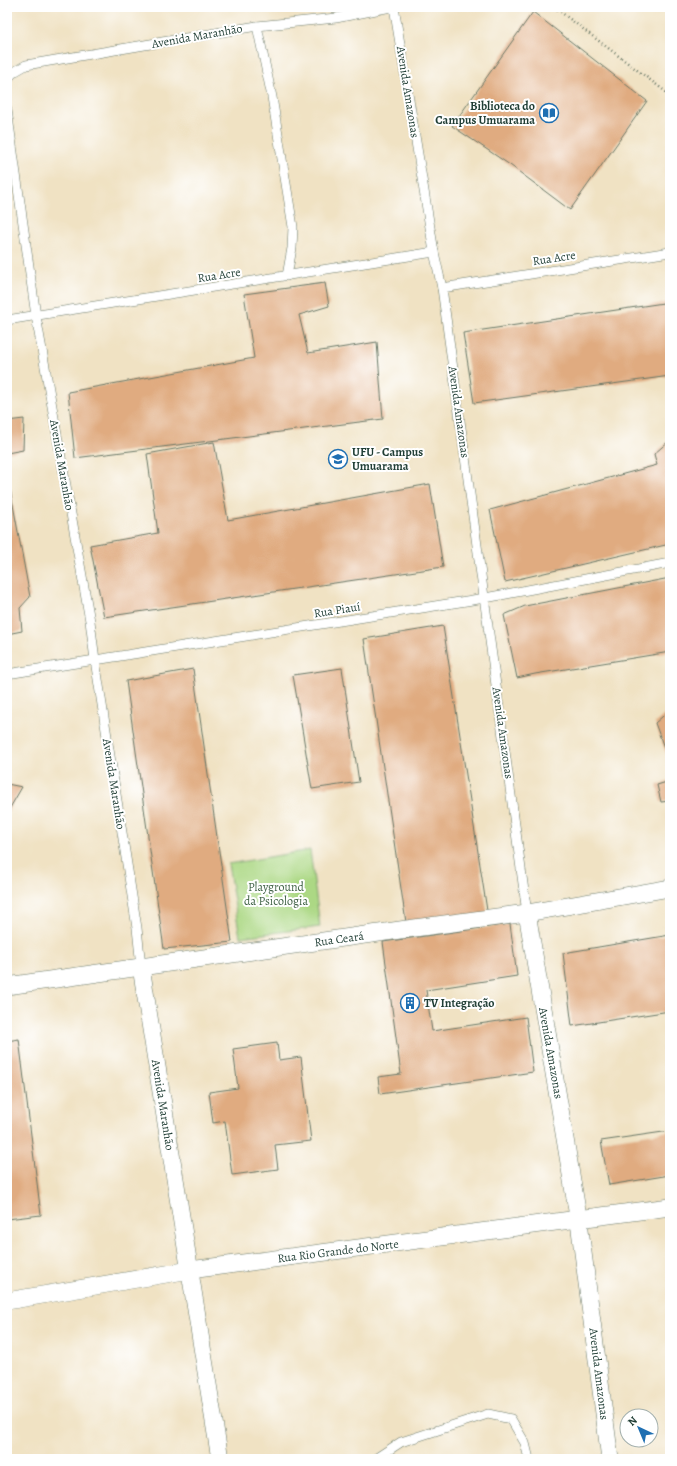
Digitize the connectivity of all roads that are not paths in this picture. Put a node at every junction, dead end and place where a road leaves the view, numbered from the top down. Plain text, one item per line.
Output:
1 (391, 7) edge
2 (394, 7) edge
3 (256, 26) junction
4 (7, 79) edge
5 (7, 110) edge
6 (434, 252) junction
7 (670, 252) edge
8 (287, 276) junction
9 (442, 288) junction
10 (36, 316) junction
11 (7, 320) edge
12 (670, 563) edge
13 (485, 598) junction
14 (94, 660) junction
15 (7, 674) edge
16 (670, 888) edge
17 (527, 913) junction
18 (141, 967) junction
19 (7, 986) edge
20 (670, 1207) edge
21 (579, 1219) junction
22 (190, 1270) junction
23 (7, 1301) edge
24 (220, 1459) edge
25 (375, 1459) edge
26 (529, 1459) edge
27 (610, 1459) edge

1 - 3 lane, Avenida Maranhão
2 - 6 lane, Avenida Amazonas
3 - 4 lane, Avenida Maranhão
3 - 8 lane
5 - 10 lane, Avenida Maranhão
6 - 8 lane, Rua Acre
6 - 9 lane, Avenida Amazonas
7 - 9 lane, Rua Acre
8 - 10 lane, Rua Acre
9 - 13 lane, Avenida Amazonas
10 - 11 lane, Rua Acre
10 - 14 lane, Avenida Maranhão
12 - 13 lane, Rua Piauí
13 - 14 lane, Rua Piauí
13 - 17 lane, Avenida Amazonas
14 - 15 lane, Rua Piauí
14 - 18 lane, Avenida Maranhão
16 - 17 street, Rua Ceará
17 - 18 street, Rua Ceará
17 - 21 street, Avenida Amazonas
18 - 19 street, Rua Ceará
18 - 22 street, Avenida Maranhão
20 - 21 street, Rua Rio Grande do Norte
21 - 22 street, Rua Rio Grande do Norte
21 - 27 street, Avenida Amazonas
22 - 23 street, Rua Rio Grande do Norte
22 - 24 street, Avenida Maranhão
25 - 26 lane

